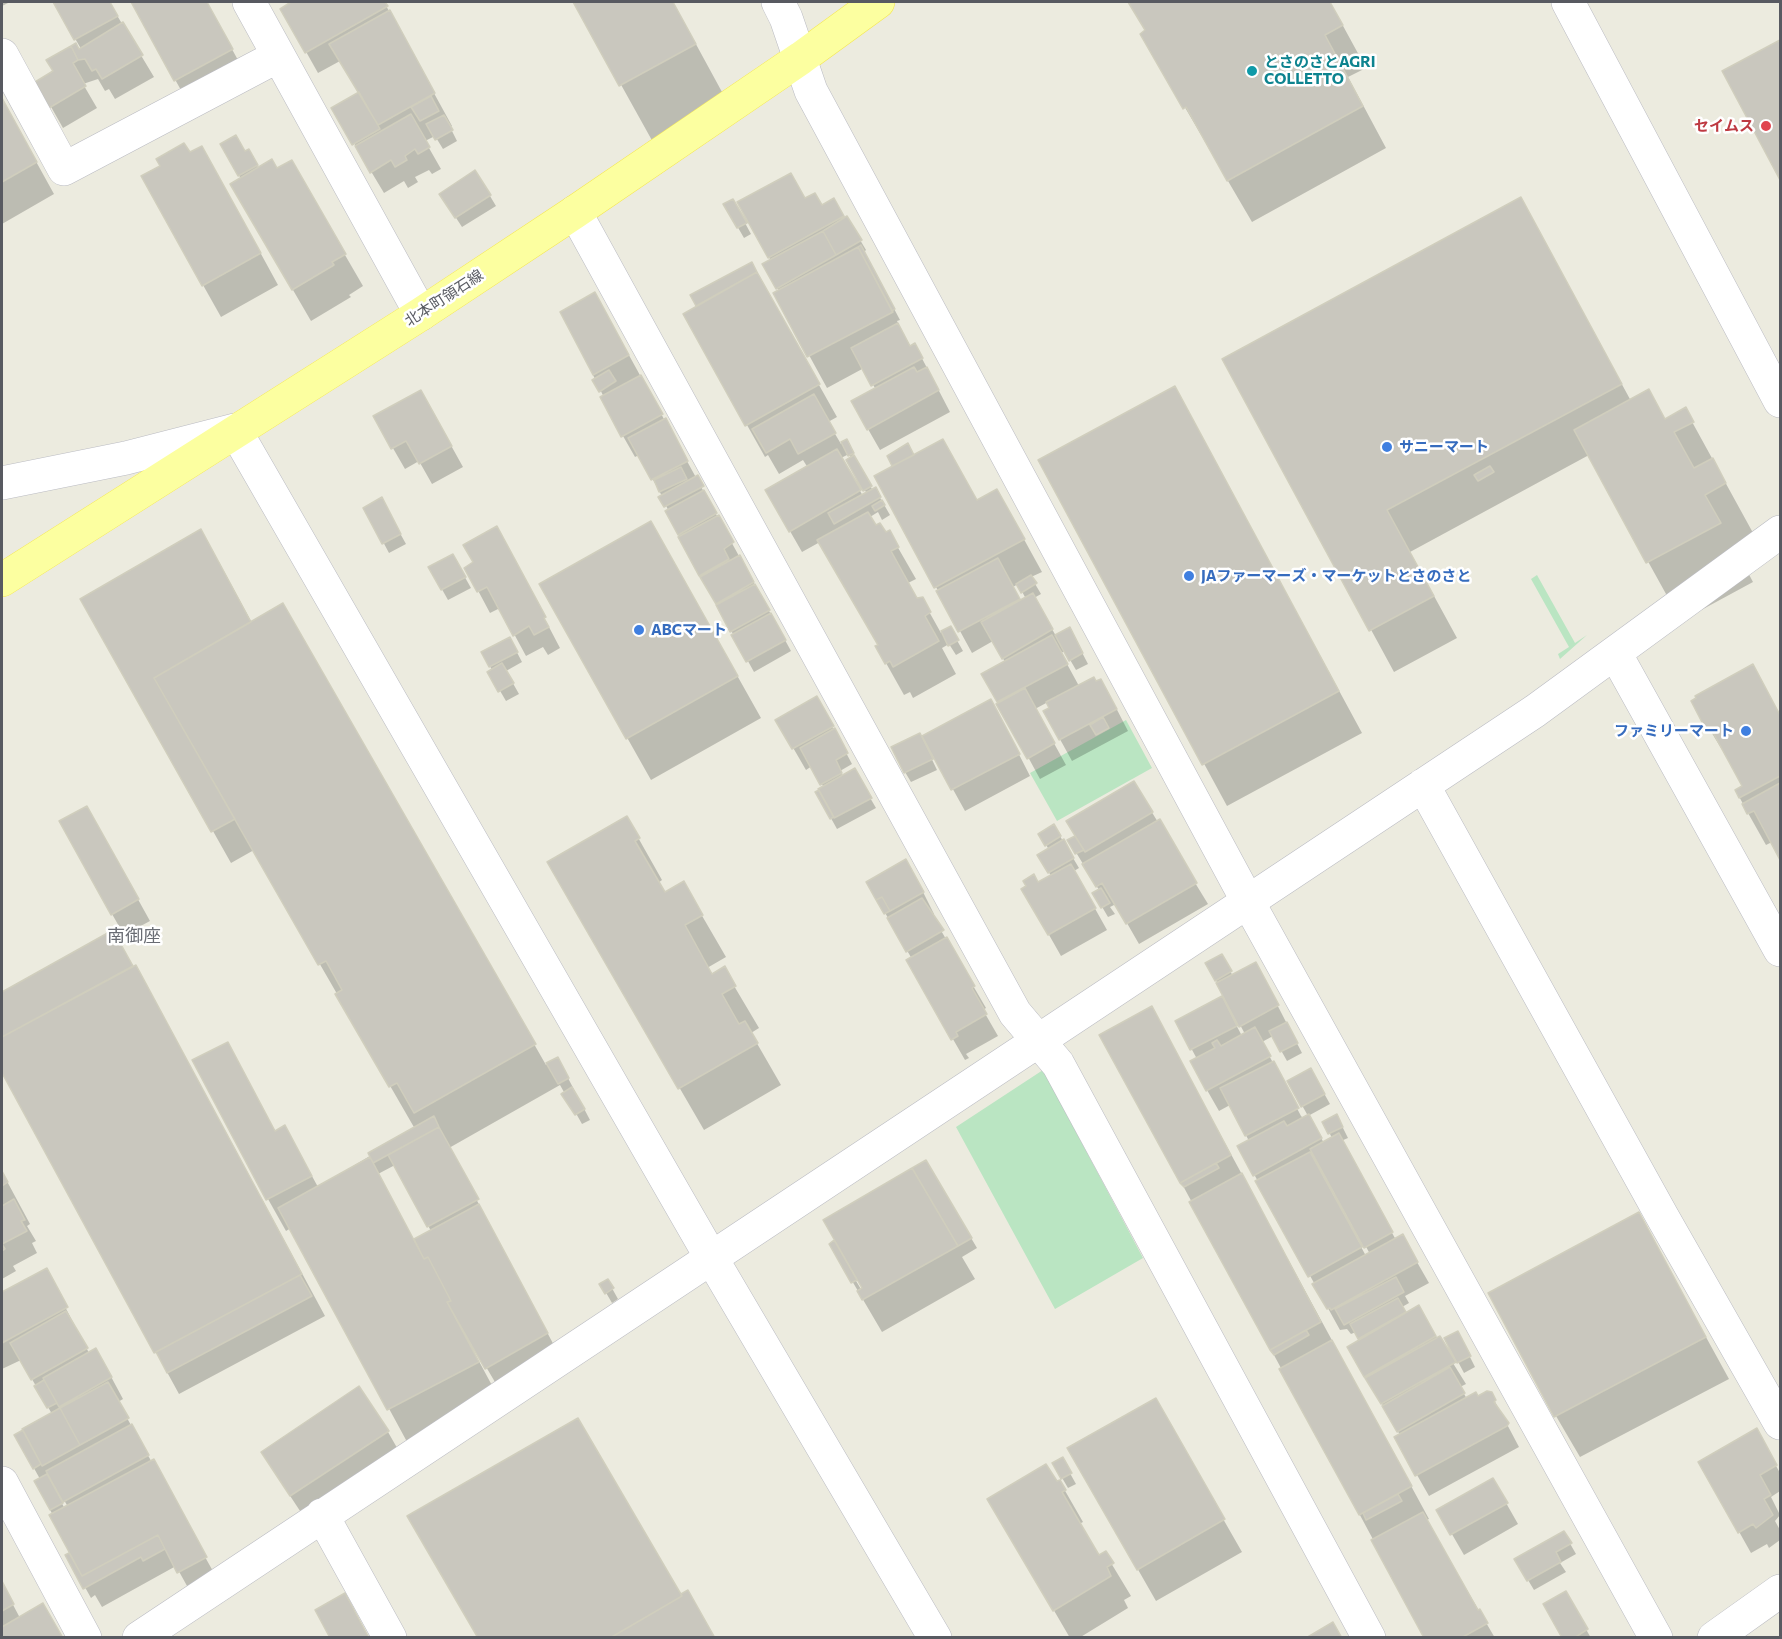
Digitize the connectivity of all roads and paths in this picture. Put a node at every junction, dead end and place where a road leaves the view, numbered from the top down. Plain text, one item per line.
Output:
1 (249, 2) edge
2 (778, 2) edge
3 (878, 2) edge
4 (1568, 2) edge
5 (2, 55) edge
6 (278, 56) junction
7 (801, 58) junction
8 (575, 212) junction
9 (421, 314) junction
10 (1780, 401) edge
11 (235, 430) junction
12 (2, 483) edge
13 (1780, 532) edge
14 (2, 580) edge
15 (1615, 653) junction
16 (1423, 785) junction
17 (1247, 900) junction
18 (1780, 950) edge
19 (1039, 1041) junction
20 (712, 1260) junction
21 (1780, 1423) edge
22 (2, 1483) edge
23 (322, 1515) junction
24 (1780, 1591) edge
25 (85, 1638) edge
26 (139, 1638) edge
27 (390, 1638) edge
28 (935, 1638) edge
29 (1369, 1638) edge
30 (1656, 1638) edge
31 (1714, 1638) edge

1 - 6 street
2 - 7 street
3 - 7 main road, 北本町領石線
4 - 10 street
5 - 6 street
6 - 9 street
7 - 8 main road, 北本町領石線
7 - 17 street
8 - 9 main road, 北本町領石線
8 - 19 street
9 - 11 main road, 北本町領石線
11 - 12 street
11 - 14 main road, 北本町領石線
11 - 20 street
13 - 15 street
15 - 16 street
15 - 18 street
16 - 17 street
16 - 21 street
17 - 19 street
17 - 30 street
19 - 20 street
19 - 29 street
20 - 23 street
20 - 28 street
22 - 25 street
23 - 26 street
23 - 27 street
24 - 31 street

